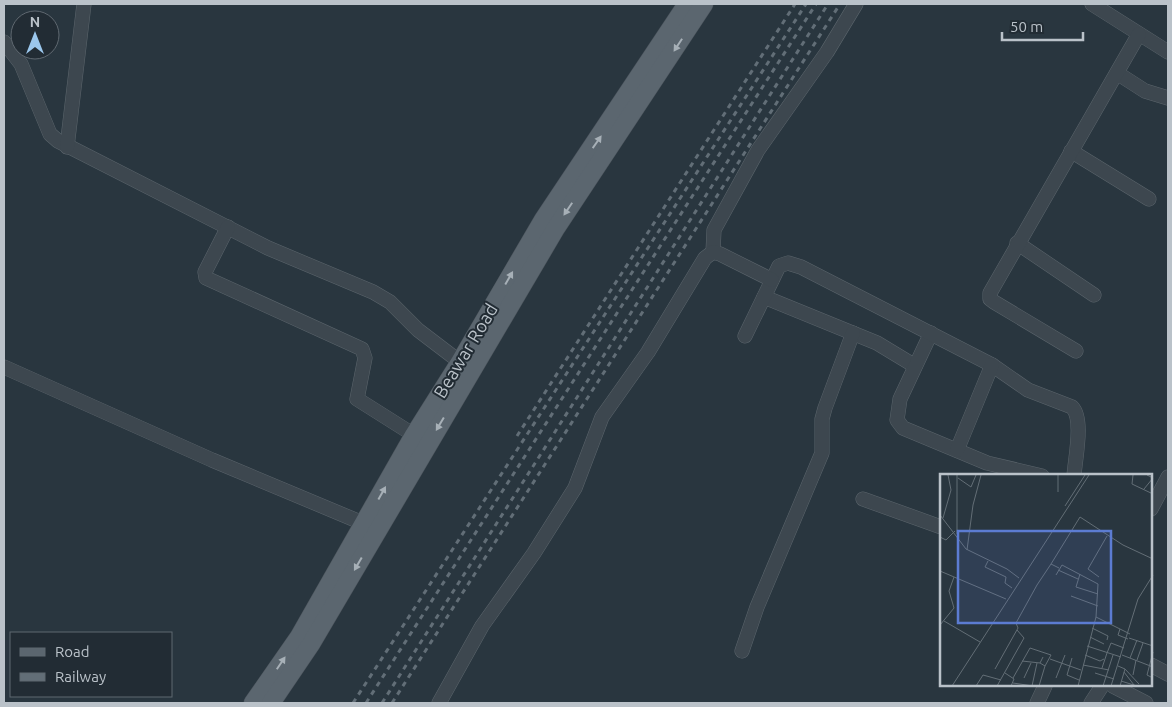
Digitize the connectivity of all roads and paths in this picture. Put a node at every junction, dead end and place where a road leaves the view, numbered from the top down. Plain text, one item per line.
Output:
1 (84, 4) edge
2 (687, 4) edge
3 (704, 4) edge
4 (856, 4) edge
5 (1092, 4) edge
6 (1139, 34) junction
7 (4, 42) edge
8 (1168, 52) edge
9 (1117, 73) junction
10 (1168, 98) edge
11 (67, 147) junction
12 (1071, 151) junction
13 (1148, 199) dead end
14 (228, 227) junction
15 (1017, 243) junction
16 (713, 252) junction
17 (772, 280) junction
18 (1094, 295) dead end
19 (764, 297) junction
20 (853, 333) junction
21 (932, 333) junction
22 (745, 336) dead end
23 (1076, 351) dead end
24 (460, 362) junction
25 (992, 365) junction
26 (915, 366) junction
27 (4, 367) edge
28 (414, 435) junction
29 (957, 450) junction
30 (1032, 474) edge
31 (1074, 474) edge
32 (1168, 477) edge
33 (863, 499) dead end
34 (1152, 507) edge
35 (365, 524) junction
36 (940, 526) edge
37 (742, 651) dead end
38 (1152, 666) edge
39 (1168, 674) edge
40 (1045, 687) edge
41 (1101, 687) edge
42 (1115, 687) edge
43 (254, 703) edge
44 (271, 703) edge
45 (439, 703) edge
46 (1037, 703) edge
47 (1092, 703) edge
48 (1146, 703) edge

1 - 11 street
24 -> 2 main road, Beawar Road
3 -> 44 main road, Beawar Road
4 - 16 street
5 - 6 street
6 - 8 street
6 - 9 street
7 - 11 street
9 - 10 street
9 - 12 street
11 - 14 street
12 - 13 street
12 - 15 street
14 - 24 street
14 - 28 street
15 - 18 street
15 - 23 street
16 - 17 street
16 - 45 street
17 - 19 street
17 - 21 street
19 - 20 street
19 - 22 street
20 - 26 street
20 - 37 street
21 - 25 street
21 - 26 street
24 - 28 main road, Beawar Road
25 - 29 street
25 - 31 street
26 - 29 street
27 - 35 street
35 -> 28 main road, Beawar Road
29 - 30 street
32 - 34 street
33 - 36 street
43 -> 35 main road, Beawar Road
38 - 39 street
40 - 46 street
41 - 47 street
42 - 48 street

